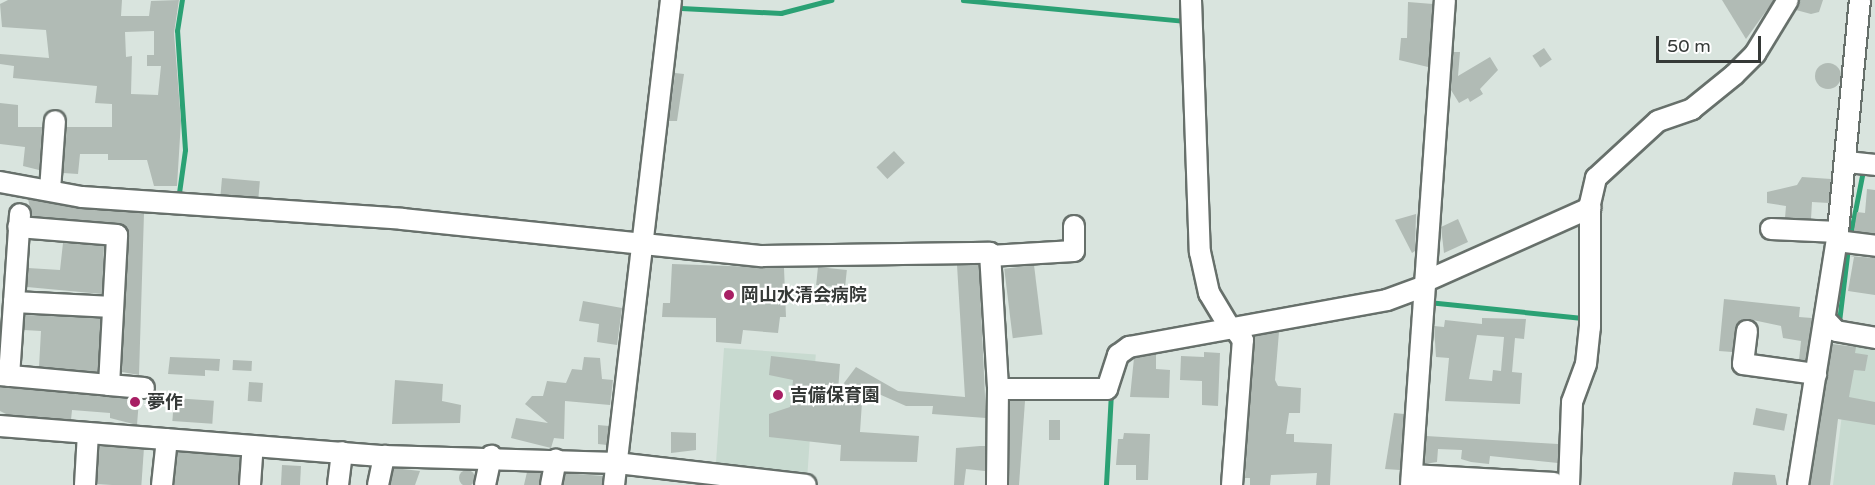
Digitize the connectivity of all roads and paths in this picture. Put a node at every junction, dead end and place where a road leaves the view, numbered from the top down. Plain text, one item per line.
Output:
1 (671, 0) edge
2 (1191, 0) edge
3 (1444, 0) edge
4 (1788, 0) edge
5 (1860, 0) edge
6 (55, 121) dead end
7 (1847, 162) junction
8 (1875, 165) edge
9 (0, 182) edge
10 (50, 190) junction
11 (1586, 210) junction
12 (1074, 226) dead end
13 (1771, 229) dead end
14 (1843, 239) junction
15 (1875, 246) edge
16 (639, 247) junction
17 (990, 256) junction
18 (1425, 293) junction
19 (14, 302) junction
20 (114, 307) junction
21 (1825, 320) junction
22 (1230, 330) junction
23 (1747, 331) dead end
24 (1875, 338) edge
25 (1816, 374) junction
26 (4, 376) edge
27 (109, 385) junction
28 (144, 388) dead end
29 (998, 389) junction
30 (0, 426) edge
31 (88, 433) junction
32 (167, 439) junction
33 (253, 446) junction
34 (342, 452) junction
35 (384, 456) junction
36 (491, 456) junction
37 (556, 459) junction
38 (617, 463) junction
39 (1411, 480) edge
40 (1562, 484) edge
41 (85, 485) edge
42 (162, 485) edge
43 (250, 485) edge
44 (338, 485) edge
45 (378, 485) edge
46 (485, 485) edge
47 (551, 485) edge
48 (614, 485) edge
49 (806, 485) edge
50 (997, 485) edge
51 (1232, 485) edge
52 (1798, 485) edge

1 - 16 street
2 - 22 street
3 - 18 street
4 - 11 street
5 - 7 street
6 - 10 street
7 - 8 street
7 - 14 street
9 - 10 street
10 - 16 street
11 - 18 street
11 - 40 street
12 - 17 street
13 - 14 street
14 - 15 street
14 - 21 street
16 - 17 street
16 - 38 street
17 - 29 street
18 - 22 street
18 - 39 street
19 - 20 street
19 - 20 street
19 - 26 street
20 - 27 street
21 - 24 street
21 - 25 street
22 - 29 street
22 - 51 street
23 - 25 street
25 - 52 street
26 - 27 street
27 - 28 street
29 - 50 street
30 - 31 street
31 - 32 street
31 - 41 street
32 - 33 street
32 - 42 street
33 - 34 street
33 - 43 street
34 - 35 street
34 - 44 street
35 - 36 street
35 - 45 street
36 - 37 street
36 - 46 street
37 - 38 street
37 - 47 street
38 - 48 street
38 - 49 street
39 - 40 street

